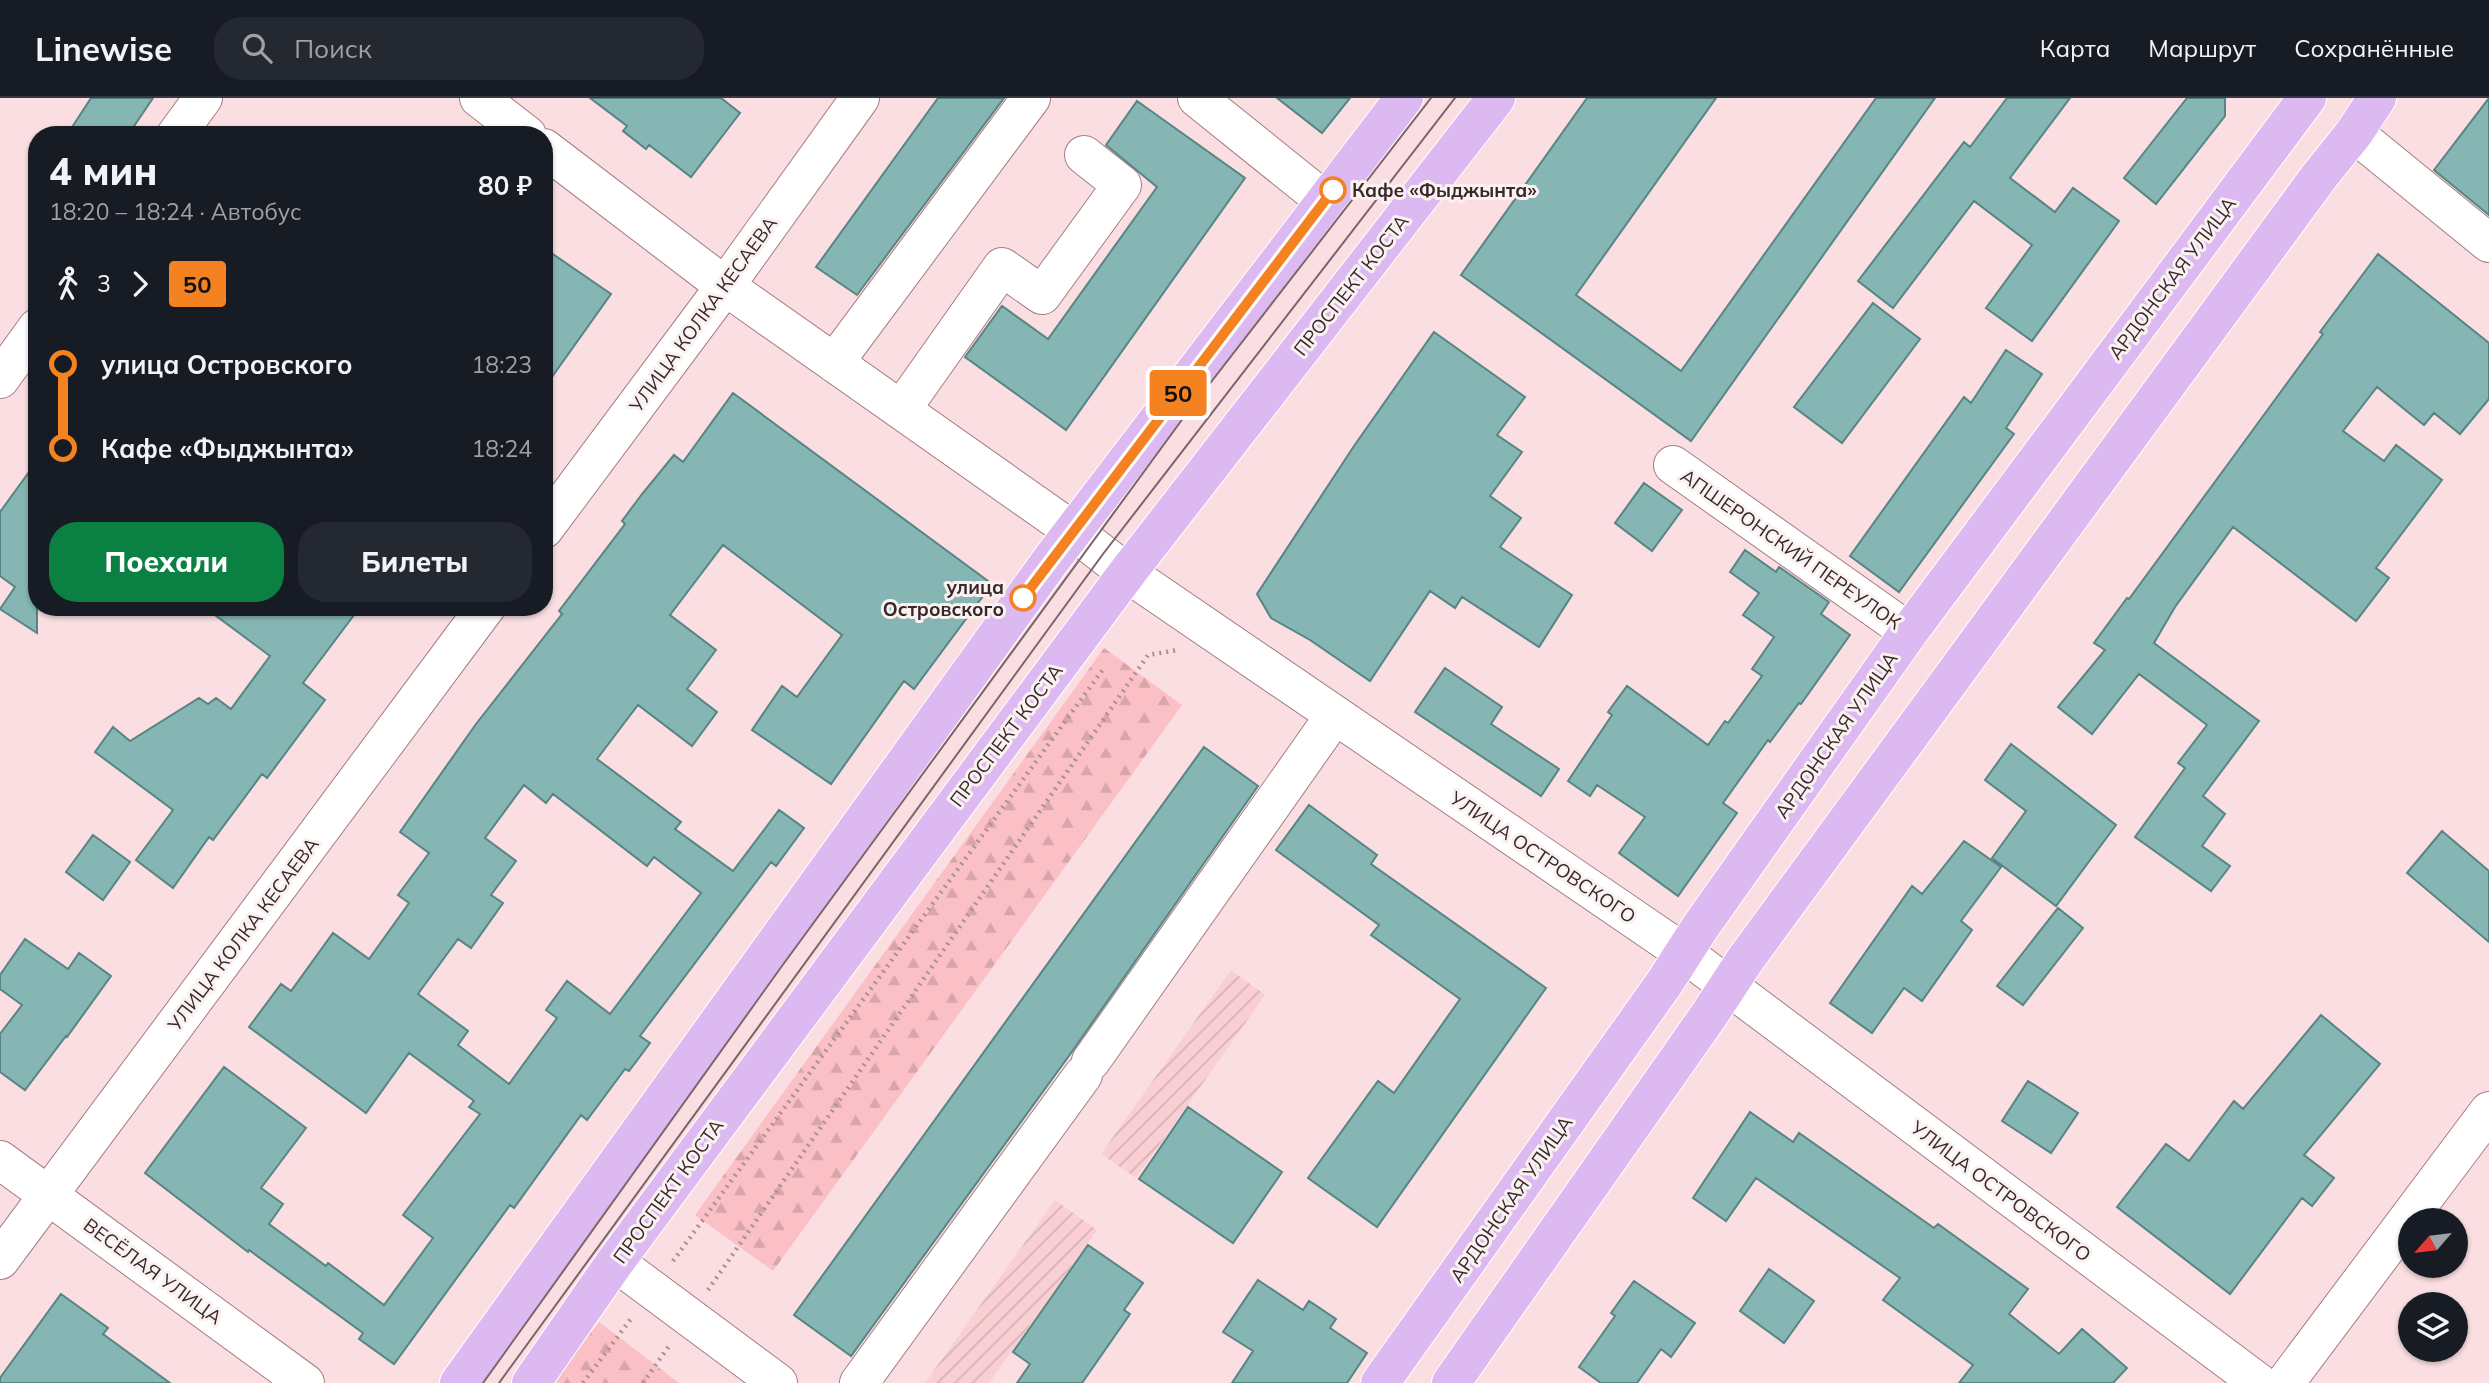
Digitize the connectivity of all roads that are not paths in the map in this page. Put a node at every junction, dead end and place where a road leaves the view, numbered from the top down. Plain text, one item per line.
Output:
1 (203, 98) edge
2 (479, 98) edge
3 (860, 98) edge
4 (1031, 98) edge
5 (1197, 98) edge
6 (1404, 98) edge
7 (1496, 98) edge
8 (2377, 98) edge
9 (2305, 99) edge
10 (183, 126) edge
11 (515, 126) edge
12 (2354, 133) junction
13 (553, 155) edge
14 (1084, 155) dead end
15 (1324, 200) junction
16 (2489, 243) edge
17 (725, 286) junction
18 (28, 340) edge
19 (834, 363) junction
20 (0, 379) edge
21 (901, 410) junction
22 (1673, 465) dead end
23 (553, 517) edge
24 (1073, 531) junction
25 (1127, 573) junction
26 (479, 616) edge
27 (1909, 632) junction
28 (1335, 715) junction
29 (1684, 953) junction
30 (1728, 985) junction
31 (2489, 1111) edge
32 (0, 1160) edge
33 (47, 1196) junction
34 (0, 1260) edge
35 (615, 1262) junction
36 (305, 1383) edge
37 (458, 1383) edge
38 (531, 1383) edge
39 (778, 1383) edge
40 (859, 1383) edge
41 (1380, 1383) edge
42 (1451, 1383) edge
43 (2259, 1383) edge
44 (2285, 1383) edge

1 - 10 street
2 - 11 street
3 - 17 street, УЛИЦА КОЛКА КЕСАЕВА
4 - 19 street
5 - 15 street
6 - 15 main road
7 - 25 main road, ПРОСПЕКТ КОСТА
8 - 12 main road
9 - 12 main road
9 - 27 main road, АРДОНСКАЯ УЛИЦА
12 - 16 street
12 - 30 main road
13 - 17 street, УЛИЦА ОСТРОВСКОГО
14 - 21 street
15 - 24 main road
17 - 19 street, УЛИЦА ОСТРОВСКОГО
17 - 23 street, УЛИЦА КОЛКА КЕСАЕВА
18 - 20 street
19 - 21 street, УЛИЦА ОСТРОВСКОГО
21 - 24 street, УЛИЦА ОСТРОВСКОГО
22 - 27 street, АПШЕРОНСКИЙ ПЕРЕУЛОК
24 - 25 street, УЛИЦА ОСТРОВСКОГО
24 - 37 main road
25 - 28 street, УЛИЦА ОСТРОВСКОГО
25 - 35 main road, ПРОСПЕКТ КОСТА
26 - 33 street, УЛИЦА КОЛКА КЕСАЕВА
27 - 29 main road, АРДОНСКАЯ УЛИЦА
28 - 29 street, УЛИЦА ОСТРОВСКОГО
28 - 40 street
29 - 30 street, УЛИЦА ОСТРОВСКОГО
29 - 41 main road, АРДОНСКАЯ УЛИЦА
30 - 42 main road
30 - 43 street, УЛИЦА ОСТРОВСКОГО
31 - 44 street
32 - 33 street, ВЕСЁЛАЯ УЛИЦА
33 - 34 street, УЛИЦА КОЛКА КЕСАЕВА
33 - 36 street, ВЕСЁЛАЯ УЛИЦА
35 - 38 main road, ПРОСПЕКТ КОСТА
35 - 39 street

